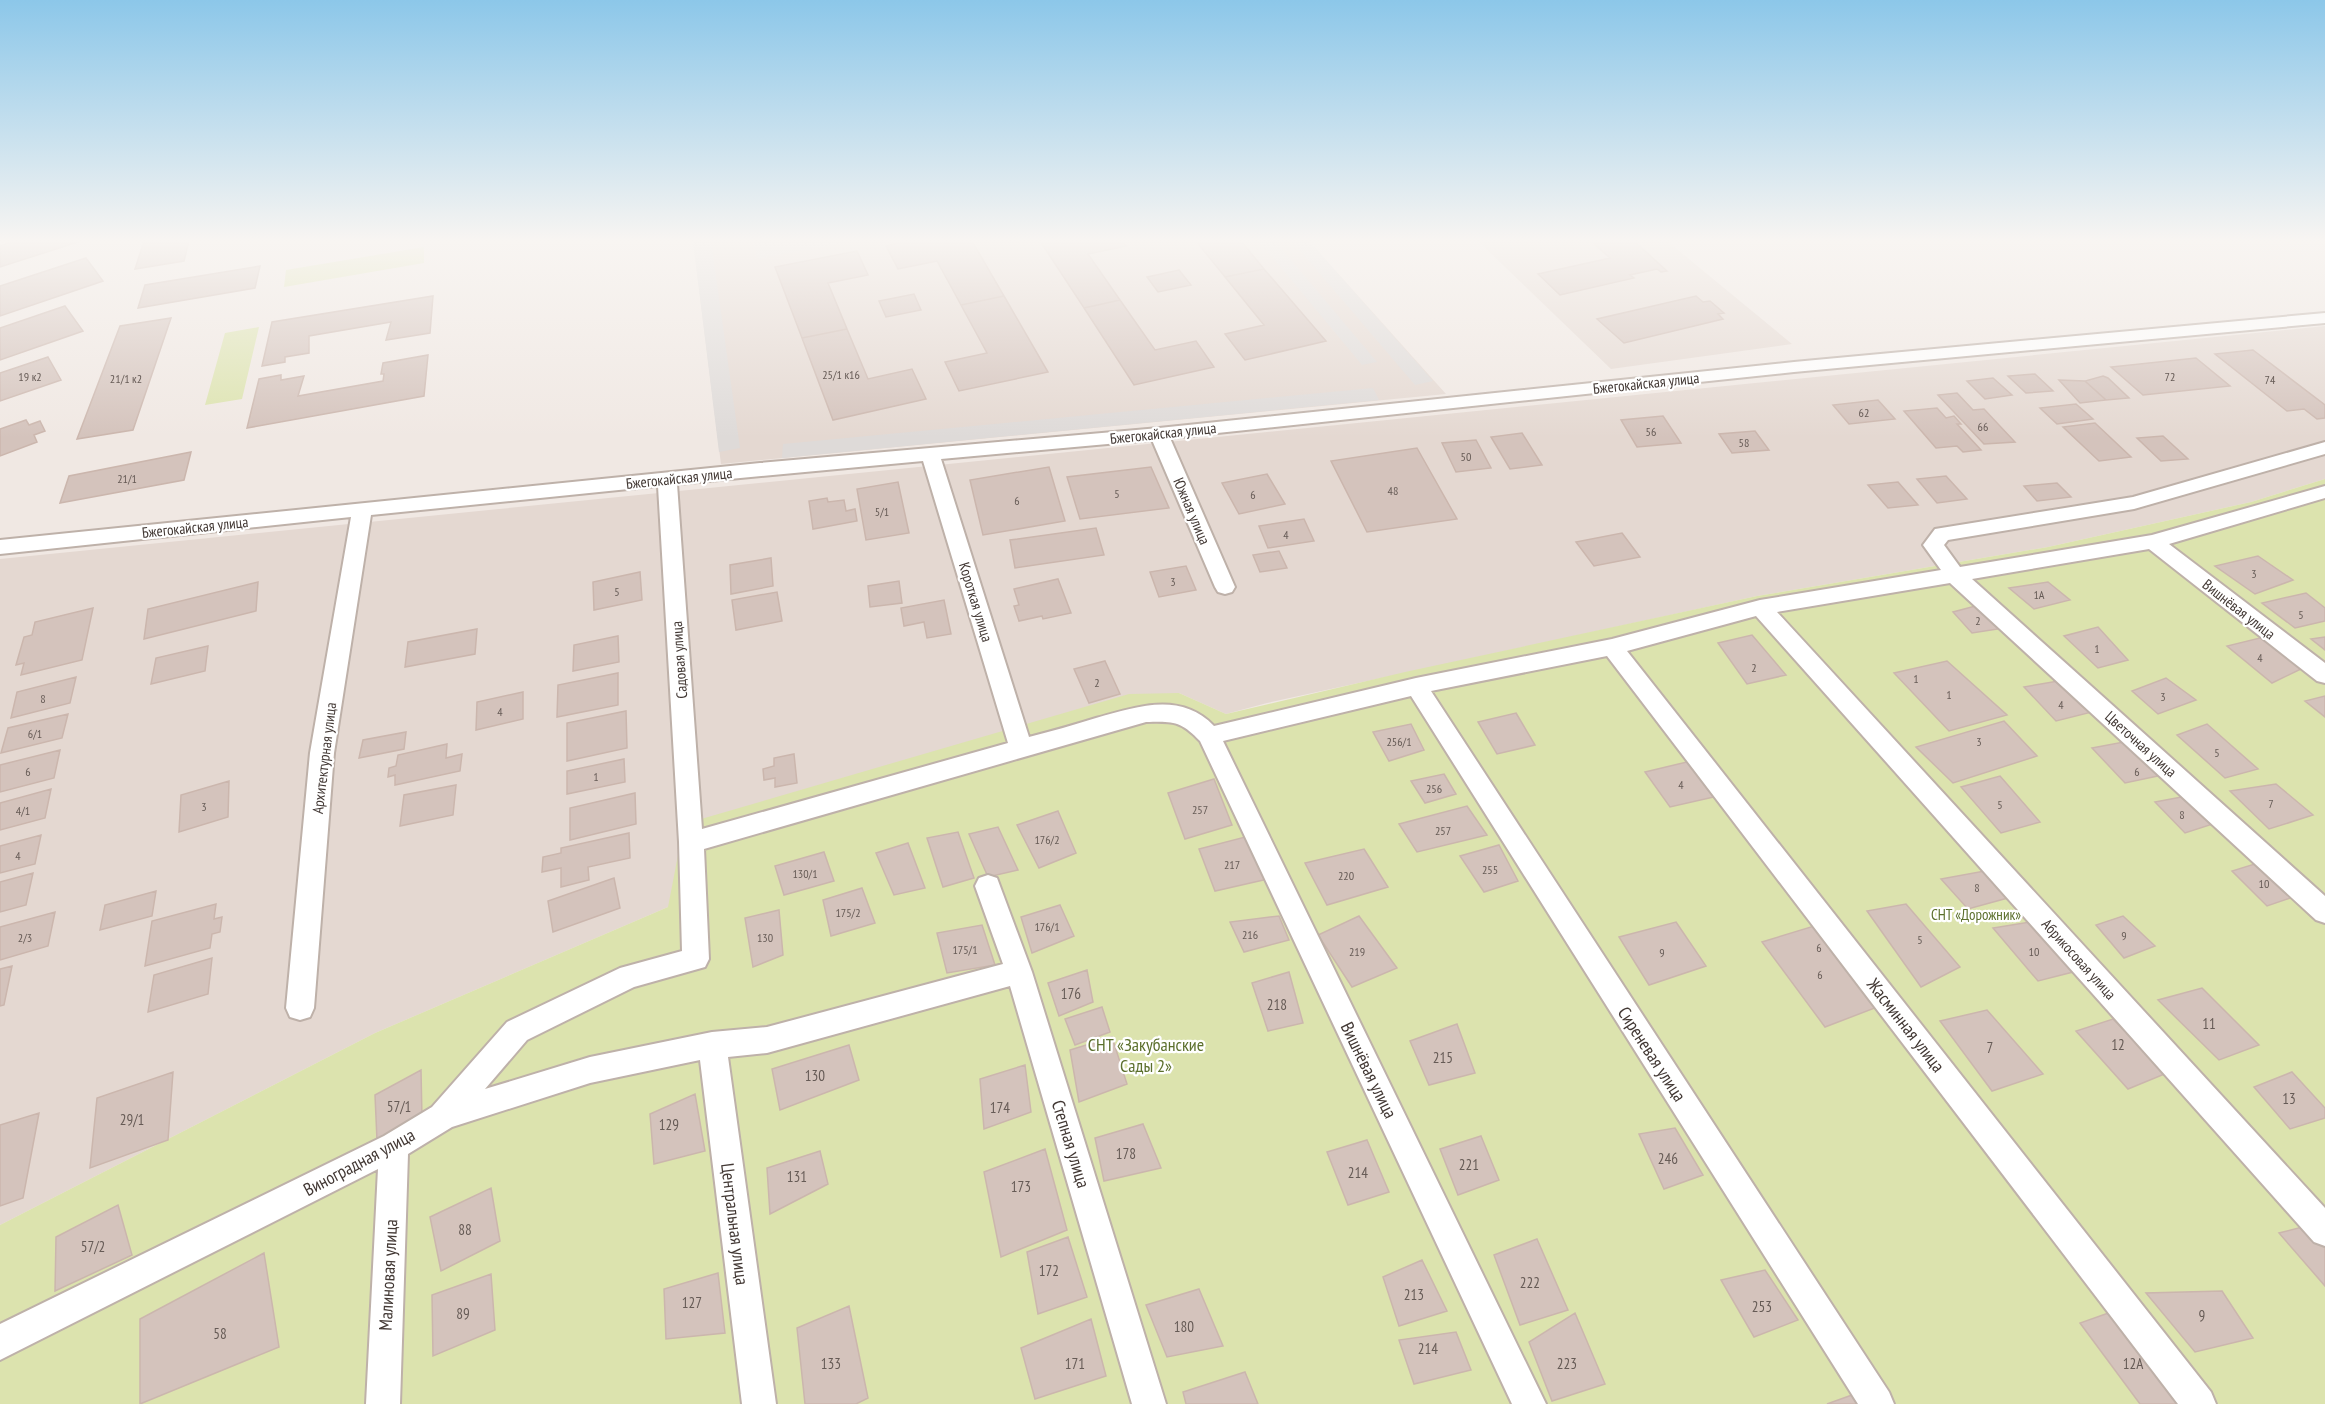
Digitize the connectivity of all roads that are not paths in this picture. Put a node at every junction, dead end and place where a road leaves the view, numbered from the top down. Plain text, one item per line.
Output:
1 (2325, 318) edge
2 (1159, 434) junction
3 (2325, 448) edge
4 (931, 456) junction
5 (667, 479) junction
6 (2325, 492) edge
7 (363, 510) junction
8 (2153, 542) junction
9 (0, 547) edge
10 (1956, 576) junction
11 (1225, 587) dead end
12 (1760, 607) junction
13 (1612, 646) junction
14 (2325, 675) edge
15 (1421, 695) junction
16 (1209, 736) junction
17 (1021, 748) junction
18 (691, 842) junction
19 (988, 886) dead end
20 (2325, 912) edge
21 (1019, 972) junction
22 (300, 1008) dead end
23 (712, 1045) junction
24 (442, 1117) junction
25 (394, 1146) junction
26 (2325, 1231) edge
27 (0, 1342) edge
28 (383, 1404) edge
29 (759, 1404) edge
30 (1149, 1404) edge
31 (1529, 1404) edge
32 (1877, 1404) edge
33 (2199, 1404) edge

1 - 2 street, Бжегокайская улица
2 - 4 street, Бжегокайская улица
2 - 11 street, Южная улица
3 - 10 street, Цветочная улица
4 - 5 street, Бжегокайская улица
4 - 17 street, Короткая улица
5 - 7 street, Бжегокайская улица
5 - 18 street, Садовая улица
6 - 8 street
7 - 9 street, Бжегокайская улица
7 - 22 street, Архитектурная улица
8 - 10 street
8 - 14 street, Вишнёвая улица
10 - 12 street
10 - 20 street, Цветочная улица
12 - 13 street
12 - 26 street, Абрикосовая улица
13 - 15 street
13 - 33 street, Жасминная улица
15 - 16 street
15 - 32 street, Сиреневая улица
16 - 17 street
16 - 31 street, Вишнёвая улица
17 - 18 street
18 - 24 street, Виноградная улица
19 - 21 street, Степная улица
21 - 23 street
21 - 30 street, Степная улица
23 - 24 street
23 - 29 street, Центральная улица
24 - 25 street, Виноградная улица
25 - 27 street, Виноградная улица
25 - 28 street, Малиновая улица

